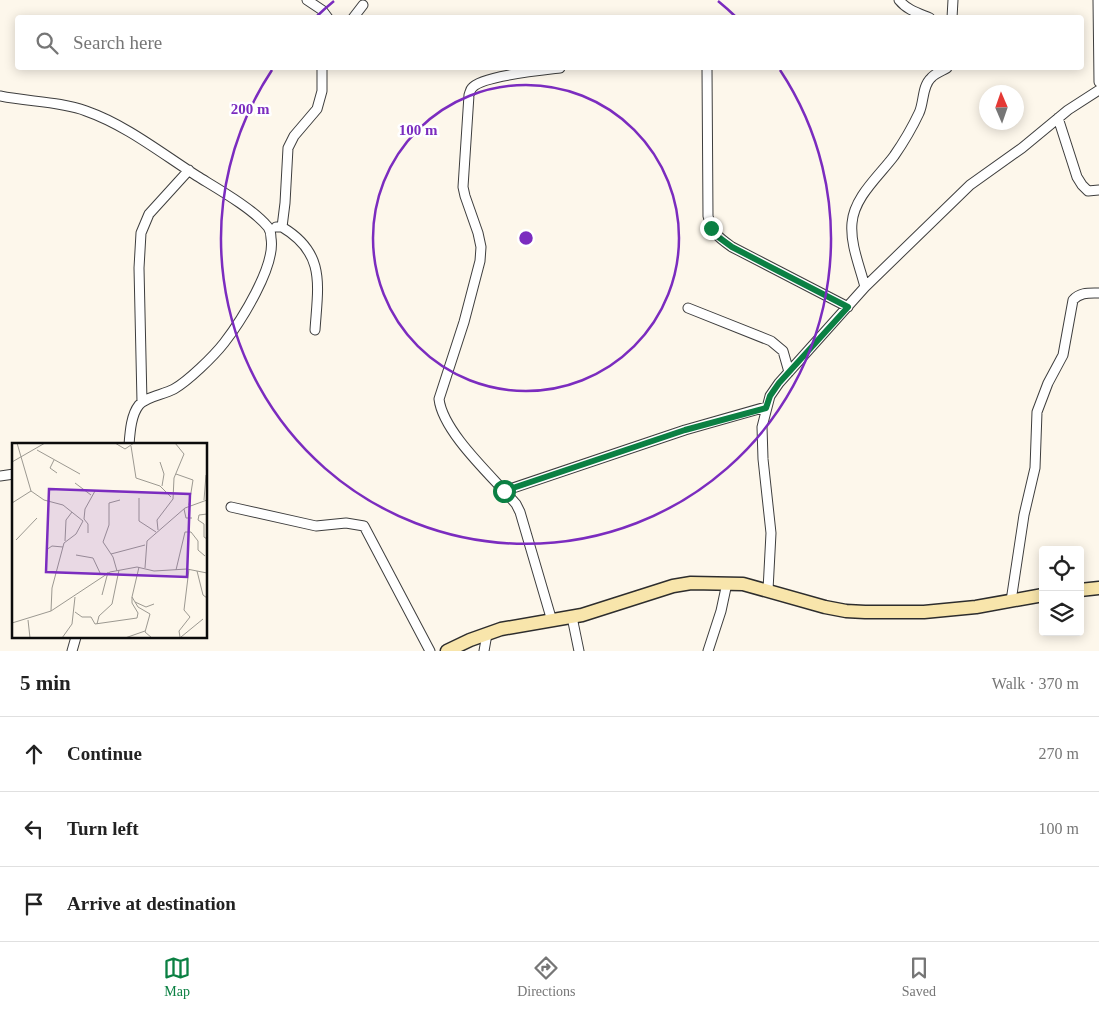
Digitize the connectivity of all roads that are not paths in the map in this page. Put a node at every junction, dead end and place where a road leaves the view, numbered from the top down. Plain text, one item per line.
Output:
1 (307, 0) edge
2 (899, 0) edge
3 (953, 0) edge
4 (1098, 0) edge
5 (363, 5) dead end
6 (326, 15) edge
7 (355, 15) edge
8 (922, 15) edge
9 (952, 15) edge
10 (322, 70) edge
11 (548, 70) edge
12 (707, 70) edge
13 (944, 70) edge
14 (1099, 82) edge
15 (1099, 90) edge
16 (0, 96) edge
17 (1058, 118) junction
18 (189, 170) junction
19 (1099, 190) edge
20 (282, 227) junction
21 (269, 228) junction
22 (865, 287) junction
23 (1099, 293) edge
24 (848, 307) junction
25 (688, 308) dead end
26 (315, 330) dead end
27 (789, 372) junction
28 (142, 402) junction
29 (766, 408) junction
30 (129, 443) edge
31 (504, 491) junction
32 (231, 507) dead end
33 (727, 583) junction
34 (1099, 588) edge
35 (768, 590) junction
36 (1084, 590) edge
37 (1039, 596) edge
38 (1011, 601) junction
39 (572, 617) junction
40 (552, 621) junction
41 (487, 634) junction
42 (76, 638) edge
43 (72, 651) edge
44 (430, 651) edge
45 (448, 651) edge
46 (484, 651) edge
47 (580, 651) edge
48 (708, 651) edge

1 - 6 street
2 - 8 street
3 - 9 street
4 - 14 street
5 - 7 street
10 - 20 street
11 - 31 street
12 - 24 street
13 - 22 street
15 - 17 street
16 - 18 street
17 - 19 street
17 - 22 street
18 - 21 street
18 - 28 street
20 - 21 street
20 - 26 street
21 - 28 street
22 - 24 street
23 - 38 street
24 - 27 street
25 - 27 street
27 - 29 street
28 - 30 street
29 - 31 street
29 - 35 street
31 - 40 street
32 - 44 street
33 - 35 street
33 - 39 street
33 - 48 street
34 - 36 street
35 - 38 street
37 - 38 street
39 - 40 street
39 - 47 street
40 - 41 street
41 - 45 street
41 - 46 street
42 - 43 street

